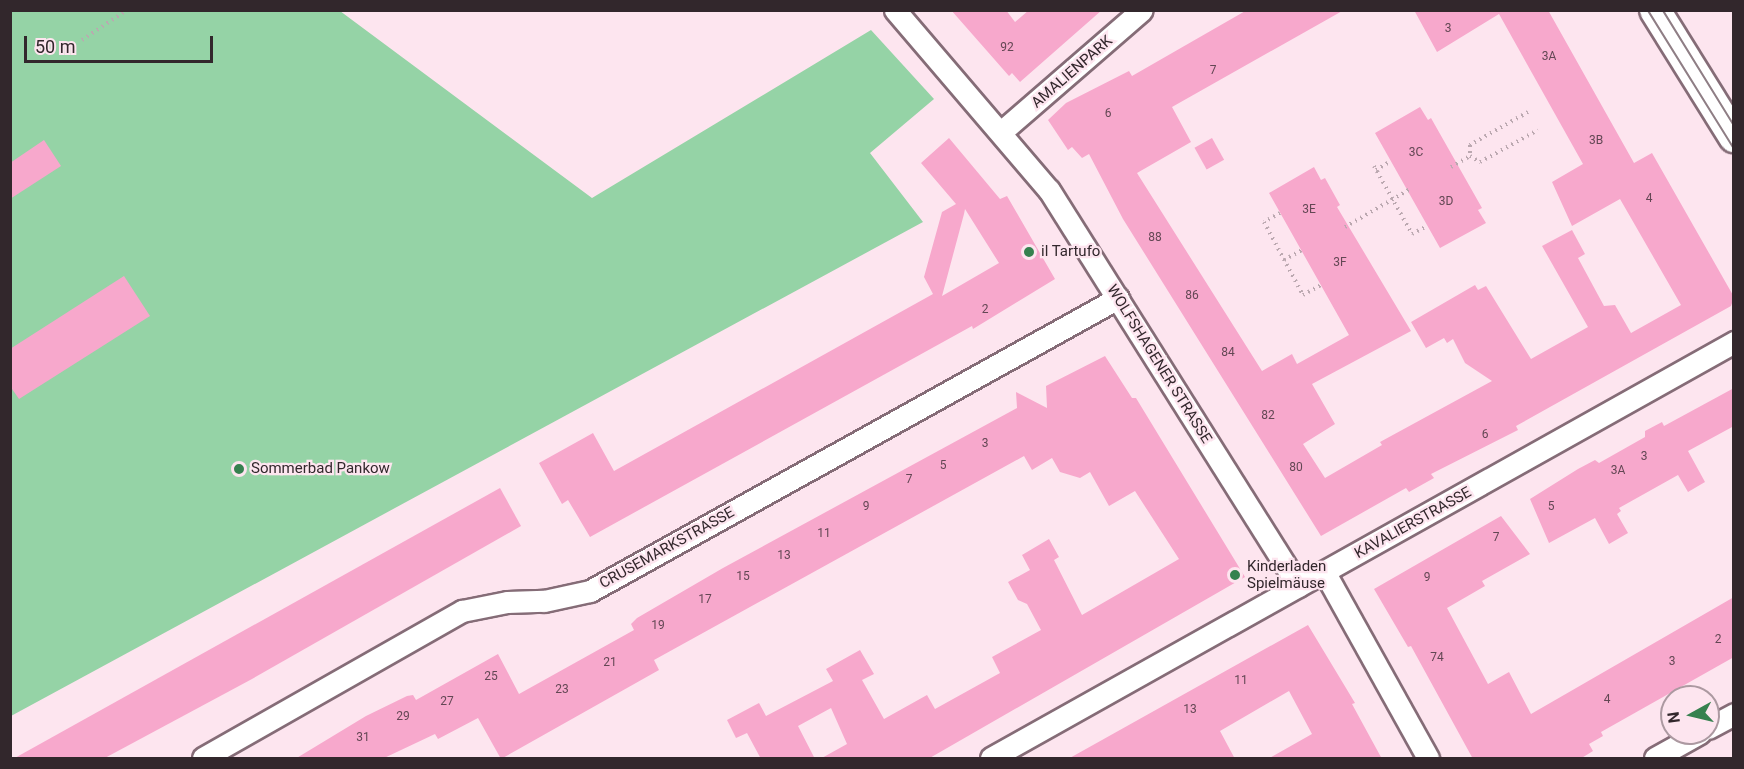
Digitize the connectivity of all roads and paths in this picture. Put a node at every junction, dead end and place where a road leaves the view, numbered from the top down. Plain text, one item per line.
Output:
1 (127, 10) edge
2 (895, 10) edge
3 (1142, 10) edge
4 (1654, 10) edge
5 (82, 40) dead end
6 (1528, 111) dead end
7 (1538, 130) dead end
8 (1001, 132) junction
9 (1734, 138) edge
10 (1470, 156) junction
11 (1391, 161) dead end
12 (1451, 167) dead end
13 (1410, 189) dead end
14 (1393, 200) junction
15 (1280, 213) dead end
16 (1427, 226) dead end
17 (1345, 227) dead end
18 (1304, 249) dead end
19 (1284, 260) junction
20 (1321, 285) dead end
21 (1118, 298) junction
22 (1734, 342) edge
23 (1325, 573) junction
24 (1298, 586) junction
25 (1734, 714) edge
26 (1720, 722) edge
27 (1679, 745) edge
28 (996, 758) edge
29 (203, 759) edge
30 (1428, 759) edge
31 (1655, 759) edge

1 - 5 path
2 - 8 street, WOLFSHAGENER STRASSE
3 - 8 street, AMALIENPARK
4 - 9 main road
6 - 10 path
7 - 10 path
8 - 21 street, WOLFSHAGENER STRASSE
10 - 12 path
11 - 14 path
13 - 14 path
14 - 16 path
14 - 17 path
15 - 19 path
18 - 19 path
19 - 20 path
21 - 24 street, WOLFSHAGENER STRASSE
21 - 29 street, CRUSEMARKSTRASSE
22 - 23 street, KAVALIERSTRASSE
23 - 24 street, KAVALIERSTRASSE
23 - 30 street
24 - 28 street, KAVALIERSTRASSE
25 - 26 street
27 - 31 street

